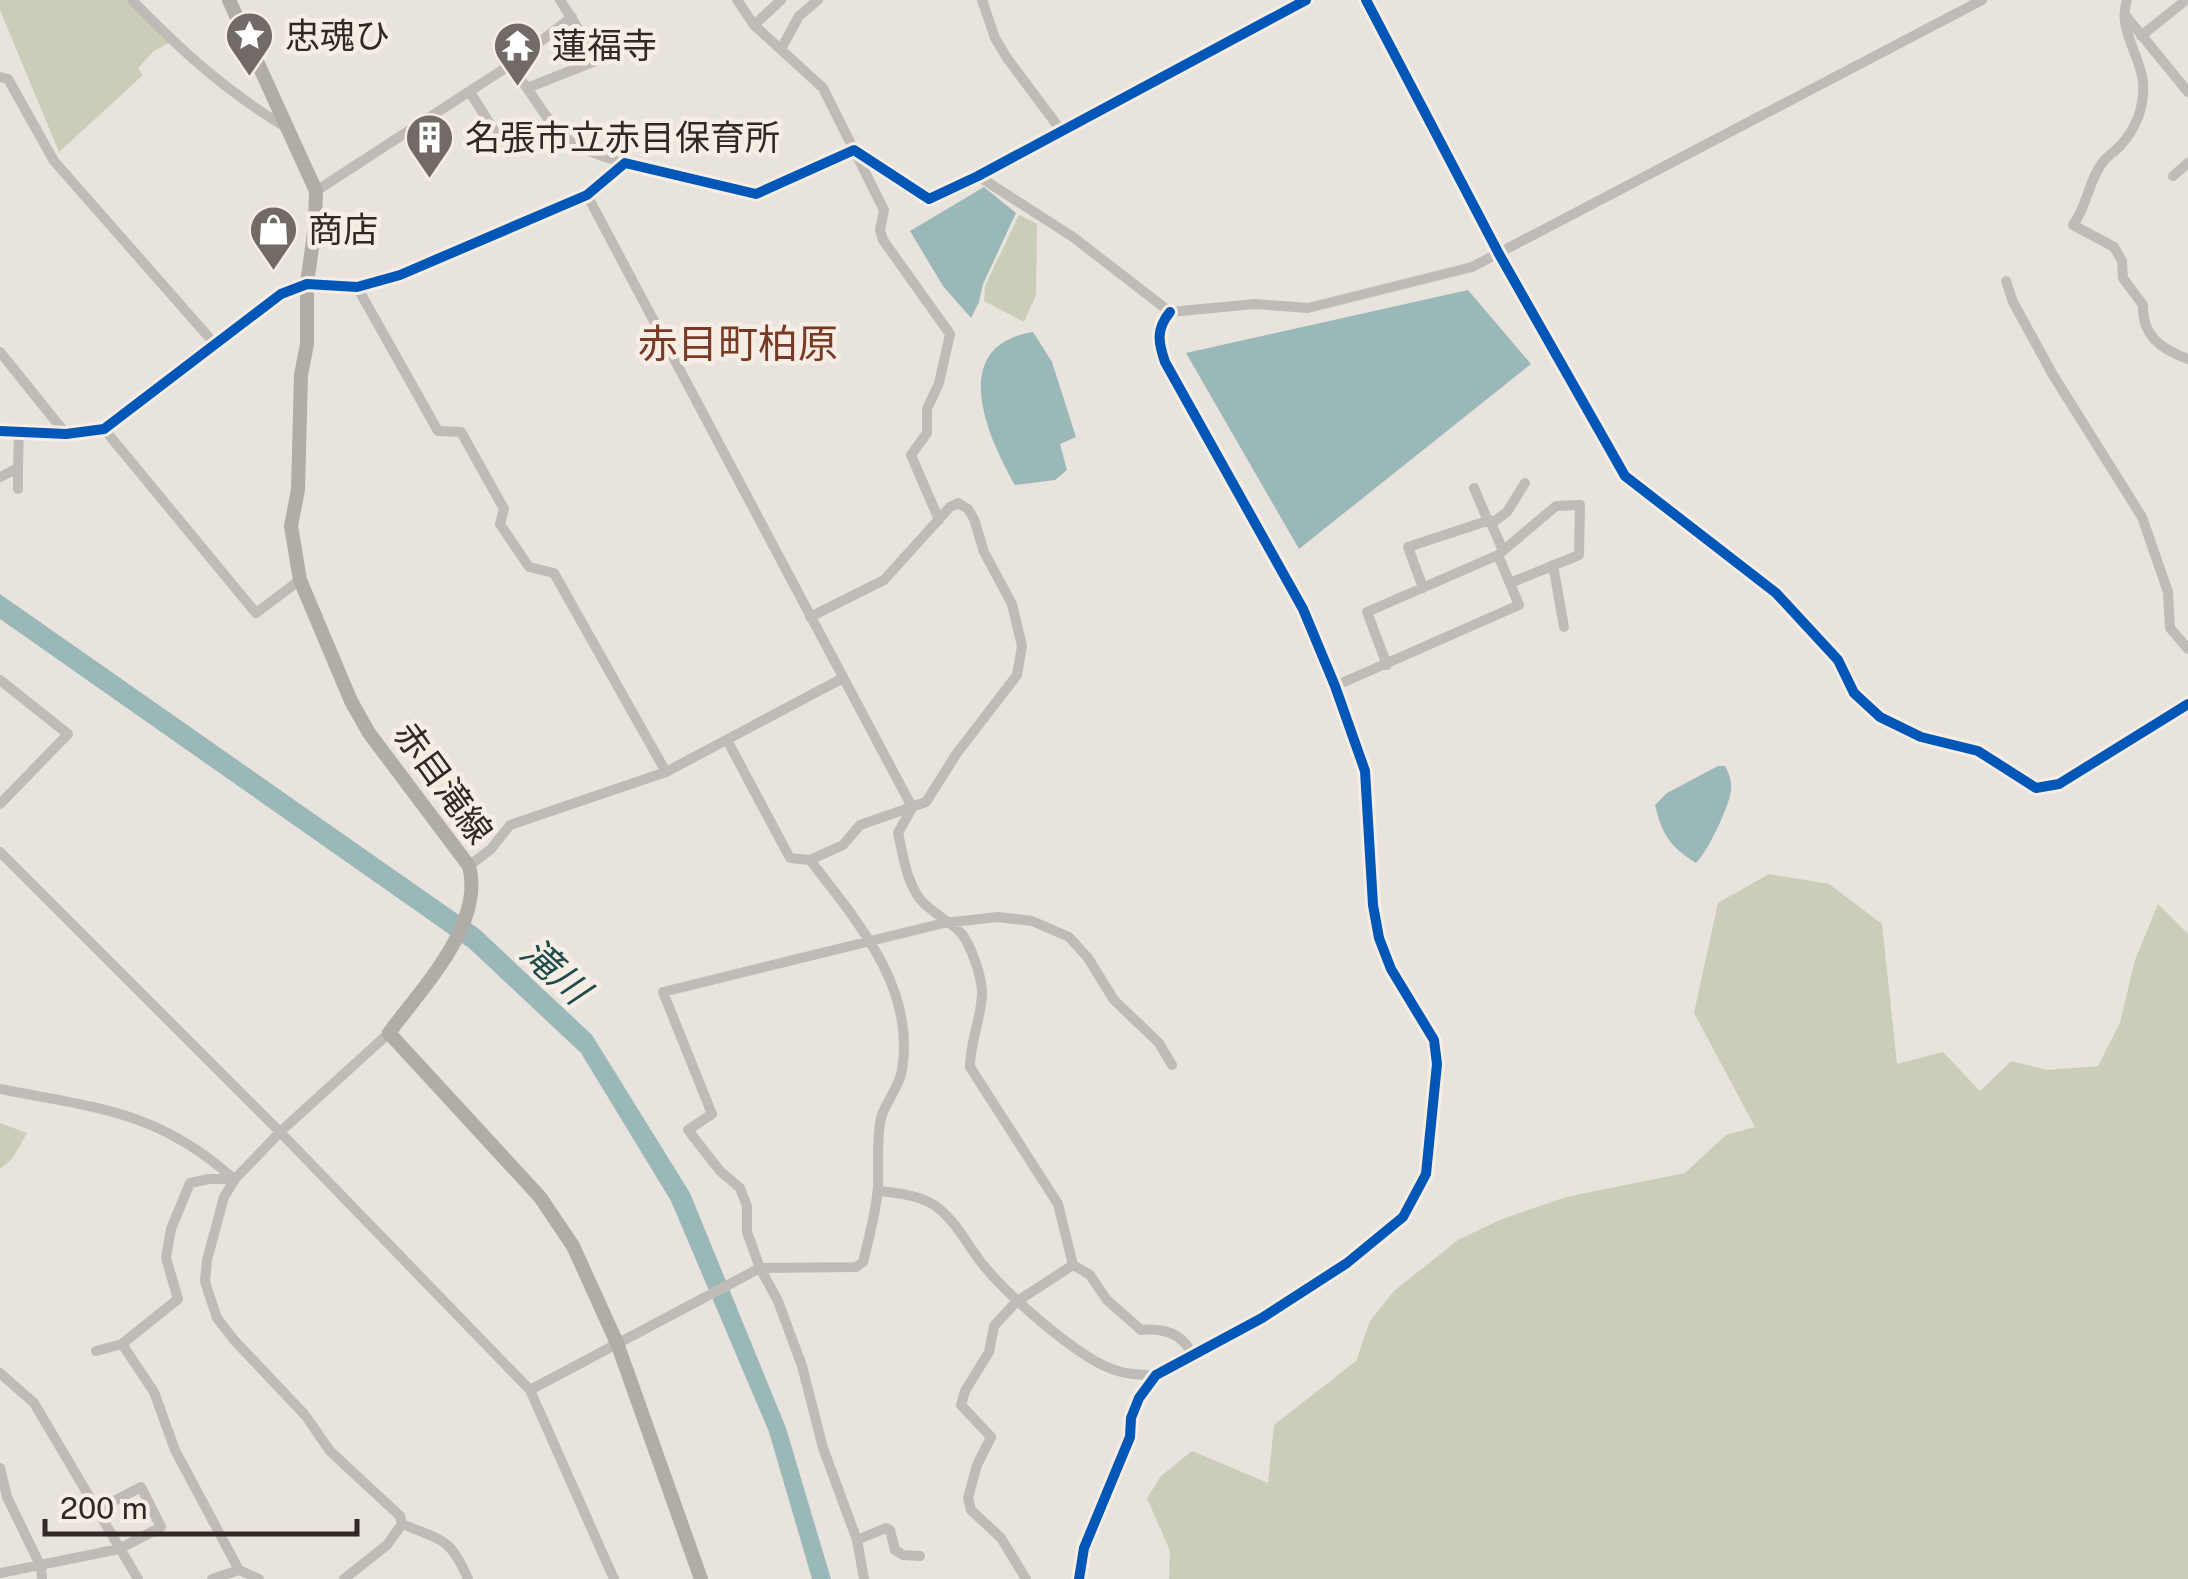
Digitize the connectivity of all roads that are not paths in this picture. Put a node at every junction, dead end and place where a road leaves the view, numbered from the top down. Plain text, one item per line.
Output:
1 (132, 0) edge
2 (229, 0) edge
3 (560, 0) edge
4 (737, 0) edge
5 (781, 0) edge
6 (818, 0) edge
7 (982, 0) edge
8 (1306, 0) edge
9 (1366, 0) edge
10 (1982, 0) edge
11 (2127, 0) edge
12 (2186, 0) edge
13 (2124, 14) junction
14 (572, 17) junction
15 (754, 25) junction
16 (2142, 36) junction
17 (782, 49) junction
18 (510, 65) junction
19 (0, 78) edge
20 (527, 88) junction
21 (470, 92) junction
22 (2188, 92) edge
23 (284, 126) junction
24 (1060, 129) junction
25 (854, 150) junction
26 (508, 153) dead end
27 (625, 163) junction
28 (2188, 163) edge
29 (978, 176) junction
30 (2173, 176) dead end
31 (316, 192) junction
32 (587, 195) junction
33 (1499, 254) junction
34 (2006, 281) dead end
35 (307, 284) junction
36 (357, 287) junction
37 (1170, 312) junction
38 (214, 343) junction
39 (0, 352) edge
40 (2188, 359) edge
41 (104, 429) junction
42 (0, 432) edge
43 (19, 433) junction
44 (66, 434) junction
45 (18, 468) junction
46 (0, 478) edge
47 (1524, 484) dead end
48 (1474, 488) dead end
49 (18, 489) dead end
50 (939, 520) junction
51 (1490, 522) junction
52 (1500, 553) junction
53 (1553, 565) junction
54 (300, 580) junction
55 (1510, 582) junction
56 (1423, 588) junction
57 (810, 617) junction
58 (1564, 627) dead end
59 (2188, 649) edge
60 (1387, 664) junction
61 (842, 678) junction
62 (0, 680) edge
63 (1335, 686) junction
64 (2188, 704) edge
65 (727, 740) junction
66 (666, 772) junction
67 (0, 804) edge
68 (912, 807) junction
69 (0, 852) edge
70 (810, 860) junction
71 (469, 866) junction
72 (944, 923) junction
73 (872, 941) junction
74 (389, 1032) junction
75 (1172, 1064) dead end
76 (0, 1089) edge
77 (280, 1132) junction
78 (235, 1179) junction
79 (878, 1190) junction
80 (1074, 1265) junction
81 (760, 1268) junction
82 (1016, 1302) junction
83 (618, 1343) junction
84 (122, 1344) junction
85 (96, 1351) dead end
86 (1192, 1356) junction
87 (0, 1373) edge
88 (1156, 1376) junction
89 (530, 1390) junction
90 (0, 1468) edge
91 (97, 1510) junction
92 (402, 1524) junction
93 (857, 1540) junction
94 (119, 1549) junction
95 (920, 1556) dead end
96 (40, 1564) junction
97 (239, 1570) junction
98 (0, 1573) edge
99 (42, 1579) edge
100 (138, 1579) edge
101 (212, 1579) edge
102 (260, 1579) edge
103 (344, 1579) edge
104 (468, 1579) edge
105 (614, 1579) edge
106 (700, 1579) edge
107 (864, 1579) edge
108 (1026, 1579) edge
109 (1079, 1579) edge

1 - 23 street
2 - 23 main road, 赤目滝線
3 - 14 street
4 - 15 street
5 - 15 street
6 - 17 street
7 - 24 street
8 - 24 street
9 - 33 street
10 - 33 street
11 - 13 street
12 - 16 street
13 - 16 street
13 - 40 street
14 - 18 street
14 - 20 street
15 - 17 street
16 - 22 street
17 - 25 street
18 - 20 street
18 - 21 street
19 - 38 street
20 - 27 street
21 - 26 street
21 - 31 street
23 - 31 main road, 赤目滝線
24 - 29 street
25 - 27 street
25 - 29 street
25 - 50 street
27 - 32 street
28 - 30 street
29 - 37 street
31 - 35 main road, 赤目滝線
32 - 36 street
32 - 57 street
33 - 37 street
33 - 64 street
34 - 59 street
35 - 36 street
35 - 38 street
35 - 54 main road, 赤目滝線
36 - 66 street
37 - 63 street
38 - 41 street
39 - 44 street
41 - 44 street
41 - 54 street
42 - 43 street
43 - 44 street
43 - 45 street
45 - 46 street
45 - 49 street
47 - 51 street
48 - 51 street
50 - 57 street
50 - 68 street
51 - 52 street
51 - 56 street
52 - 53 street
52 - 55 street
52 - 56 street
53 - 55 street
53 - 58 street
54 - 71 main road, 赤目滝線
55 - 60 street
56 - 60 street
57 - 61 street
60 - 63 street
61 - 65 street
61 - 68 street
62 - 67 street
63 - 86 street
65 - 66 street
65 - 70 street
66 - 71 street
68 - 70 street
68 - 72 street
69 - 77 street
70 - 73 street
71 - 74 main road, 赤目滝線
72 - 73 street
72 - 75 street
72 - 80 street
73 - 79 street
73 - 81 street
74 - 77 street
74 - 83 main road
76 - 78 street
77 - 78 street
77 - 89 street
78 - 84 street
78 - 92 street
79 - 81 street
79 - 82 street
80 - 82 street
80 - 86 street
81 - 83 street
81 - 93 street
82 - 88 street
82 - 108 street
83 - 89 street
83 - 106 main road
84 - 85 street
84 - 97 street
86 - 88 street
87 - 91 street
88 - 109 street
89 - 105 street
90 - 96 street
91 - 94 street
91 - 94 street
92 - 103 street
92 - 104 street
93 - 95 street
93 - 107 street
94 - 96 street
94 - 100 street
96 - 98 street
96 - 99 street
97 - 101 street
97 - 102 street

